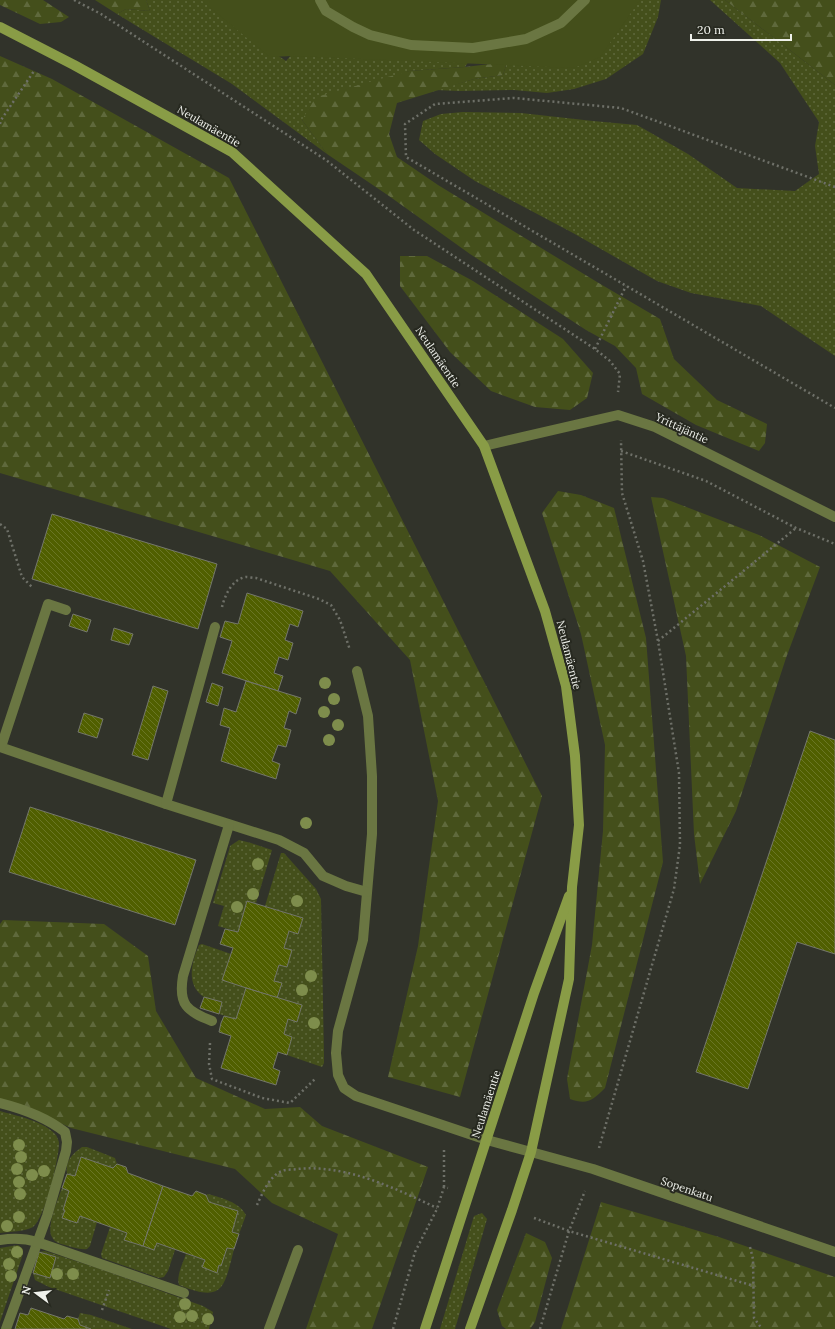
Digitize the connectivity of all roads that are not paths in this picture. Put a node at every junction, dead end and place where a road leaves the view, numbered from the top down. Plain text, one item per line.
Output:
1 (320, 0) edge
2 (585, 0) edge
3 (0, 26) edge
4 (484, 446) junction
5 (835, 517) edge
6 (66, 610) dead end
7 (216, 628) road end
8 (357, 671) road end
9 (1, 747) edge
10 (166, 804) junction
11 (229, 825) junction
12 (572, 887) junction
13 (367, 892) junction
14 (212, 1021) road end
15 (0, 1103) edge
16 (487, 1140) junction
17 (530, 1152) junction
18 (0, 1240) edge
19 (37, 1242) junction
20 (298, 1250) dead end
21 (835, 1252) edge
22 (184, 1293) dead end
23 (6, 1329) edge
24 (269, 1329) edge
25 (425, 1329) edge
26 (470, 1329) edge

1 - 2 street
3 - 4 street, Neulamäentie
4 - 5 street, Yrittäjäntie
4 - 12 street, Neulamäentie
6 - 9 street
7 - 10 street
8 - 13 street, Sopenkatu
9 - 10 street
10 - 11 street
11 - 13 street
11 - 14 street
12 - 16 street, Neulamäentie
12 - 17 street, Neulamäentie
13 - 16 street, Sopenkatu
15 - 19 street
16 - 17 street, Sopenkatu
16 - 25 street, Neulamäentie
17 - 21 street, Sopenkatu
17 - 26 street, Neulamäentie
18 - 19 street
19 - 22 street
19 - 23 street
20 - 24 street

